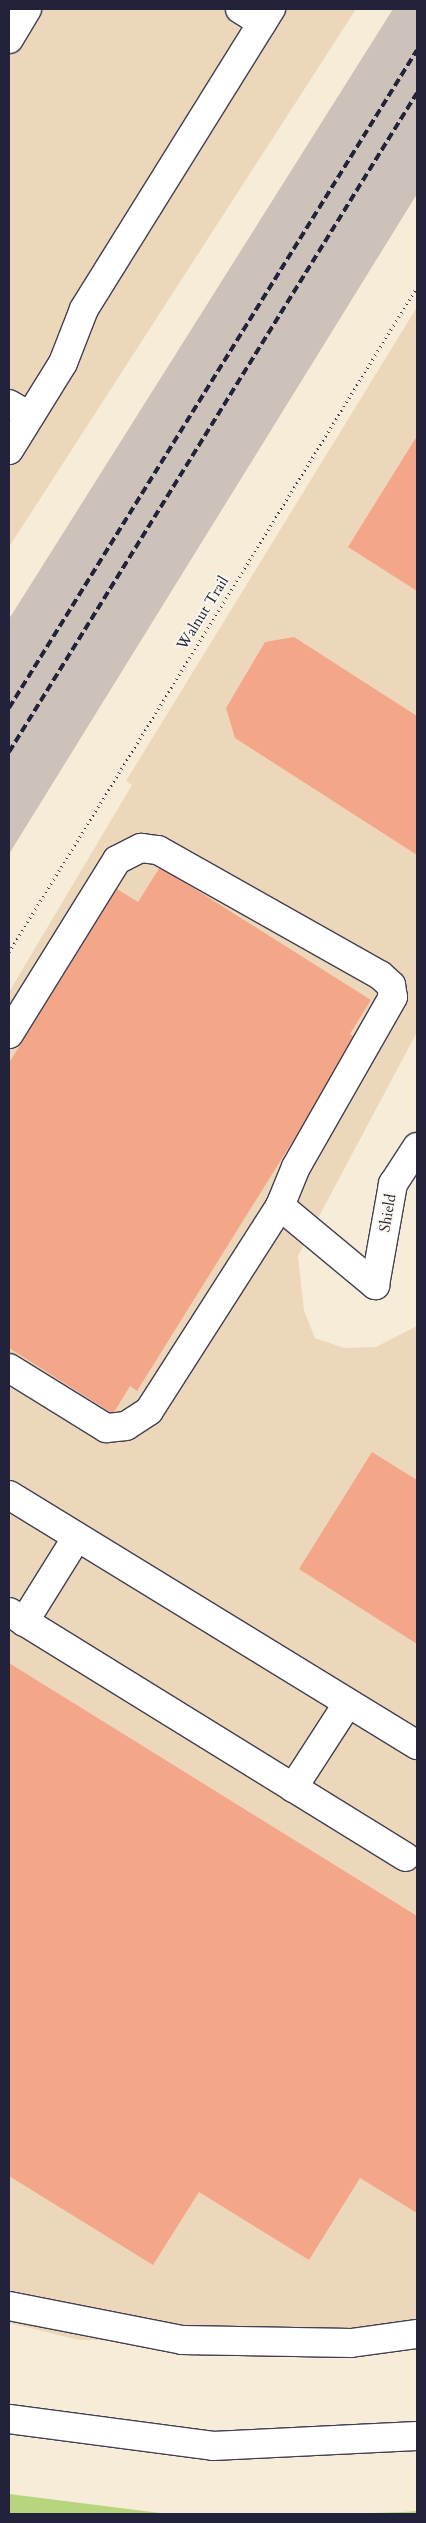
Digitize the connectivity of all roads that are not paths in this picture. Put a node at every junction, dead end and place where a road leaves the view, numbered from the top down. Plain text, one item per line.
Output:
1 (27, 9) edge
2 (258, 13) edge
3 (9, 39) edge
4 (19, 410) edge
5 (9, 450) edge
6 (9, 1034) edge
7 (417, 1147) edge
8 (280, 1206) junction
9 (9, 1368) edge
10 (9, 1495) edge
11 (77, 1537) junction
12 (16, 1617) edge
13 (348, 1703) junction
14 (417, 1745) edge
15 (293, 1788) junction
16 (405, 1857) dead end
17 (9, 2306) edge
18 (417, 2334) edge
19 (9, 2419) edge
20 (417, 2436) edge

1 - 3 street
2 - 4 street
4 - 5 street
6 - 8 street
7 - 8 street, Shield
8 - 9 street
10 - 11 street
11 - 12 street
11 - 13 street
12 - 15 street
13 - 14 street
13 - 15 street
15 - 16 street
17 - 18 street
19 - 20 street

